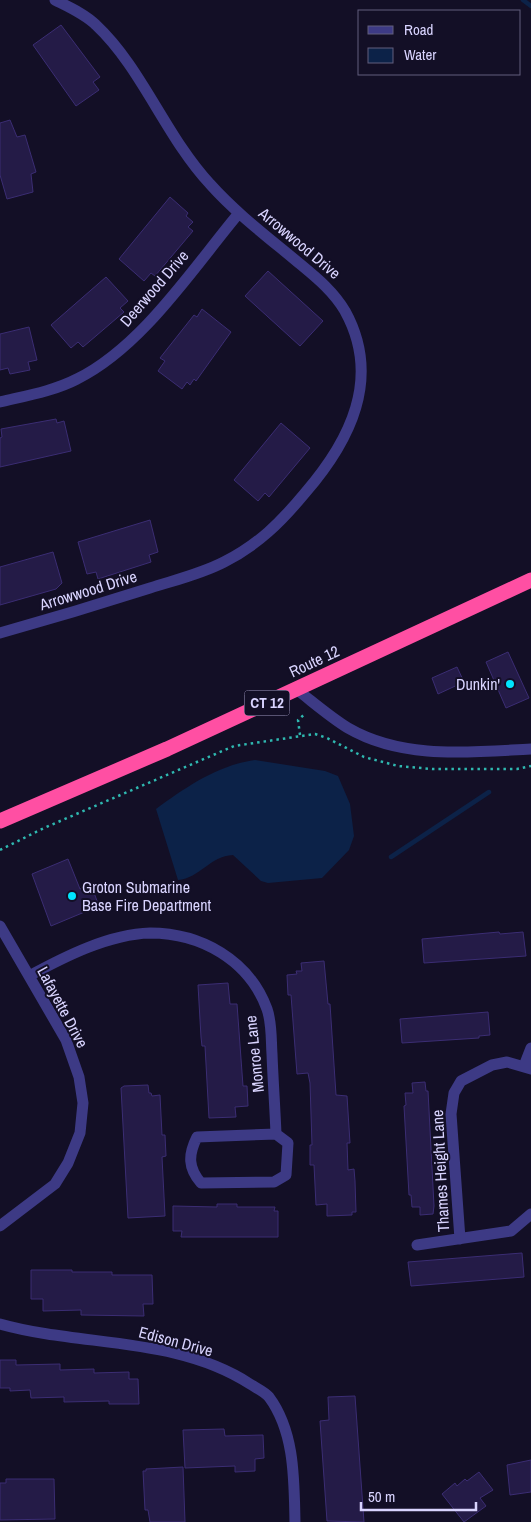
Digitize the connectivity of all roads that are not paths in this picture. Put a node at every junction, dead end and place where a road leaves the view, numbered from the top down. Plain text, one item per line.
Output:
1 (55, 0) edge
2 (239, 213) junction
3 (0, 402) edge
4 (531, 580) edge
5 (0, 633) edge
6 (296, 689) junction
7 (531, 749) edge
8 (0, 821) edge
9 (0, 926) edge
10 (29, 976) junction
11 (531, 1048) edge
12 (528, 1067) edge
13 (276, 1134) junction
14 (531, 1214) edge
15 (0, 1226) edge
16 (460, 1239) junction
17 (418, 1245) dead end
18 (0, 1324) edge
19 (295, 1522) edge

1 - 2 street, Arrowwood Drive
2 - 3 street, Deerwood Drive
2 - 5 street, Arrowwood Drive
4 - 6 highway, Route 12 / CT 12
6 - 7 street
6 - 8 highway, Route 12 / CT 12
9 - 10 street, Lafayette Drive
10 - 13 street, Monroe Lane
10 - 15 street, Lafayette Drive
11 - 12 street, Thames Height Lane
12 - 16 street, Thames Height Lane
13 - 13 street, Monroe Lane
14 - 16 street, Thames Height Lane
16 - 17 street, Thames Height Lane
18 - 19 street, Edison Drive

